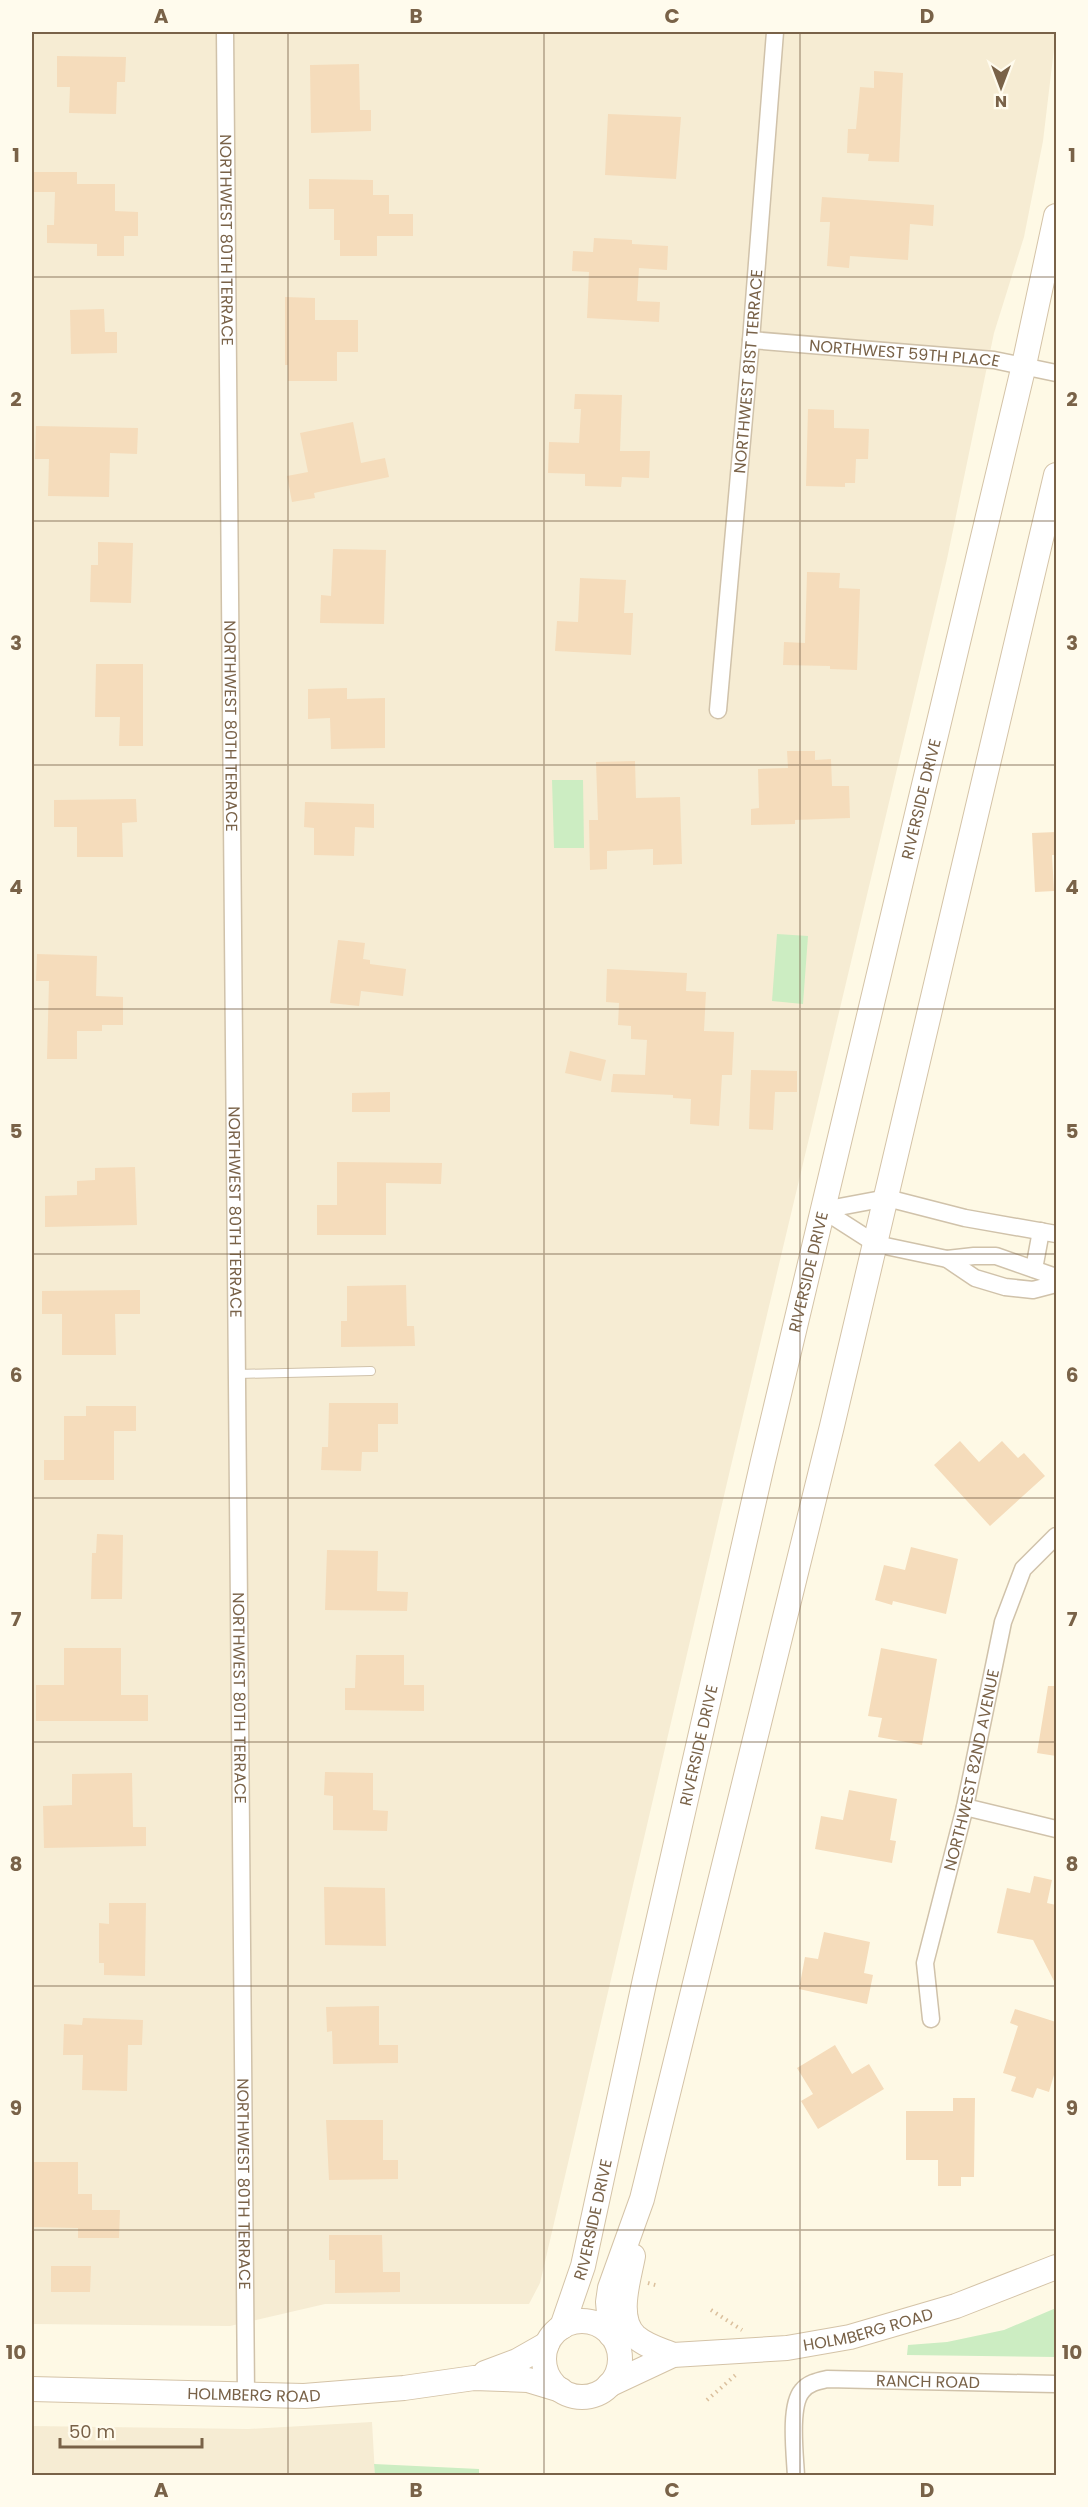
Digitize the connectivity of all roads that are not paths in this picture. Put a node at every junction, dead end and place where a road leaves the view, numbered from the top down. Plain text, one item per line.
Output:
1 (225, 32) edge
2 (775, 32) edge
3 (1056, 216) edge
4 (752, 340) junction
5 (1024, 365) junction
6 (1056, 373) edge
7 (1056, 475) edge
8 (718, 710) dead end
9 (887, 1198) junction
10 (823, 1210) junction
11 (1049, 1232) edge
12 (876, 1244) junction
13 (947, 1259) junction
14 (1034, 1269) junction
15 (1056, 1276) edge
16 (1056, 1284) edge
17 (371, 1371) dead end
18 (238, 1374) junction
19 (1056, 1536) edge
20 (965, 1807) junction
21 (1056, 1829) edge
22 (931, 2019) dead end
23 (642, 2199) junction
24 (1056, 2267) edge
25 (554, 2336) junction
26 (613, 2338) junction
27 (673, 2355) junction
28 (474, 2378) junction
29 (1056, 2384) edge
30 (609, 2385) junction
31 (32, 2389) edge
32 (561, 2391) junction
33 (246, 2395) junction
34 (796, 2475) edge

1 - 18 street, NORTHWEST 80TH TERRACE
2 - 4 street, NORTHWEST 81ST TERRACE
3 - 5 street, RIVERSIDE DRIVE
4 - 5 street, NORTHWEST 59TH PLACE
4 - 8 street, NORTHWEST 81ST TERRACE
5 - 6 street, NORTHWEST 59TH PLACE
5 - 10 street, RIVERSIDE DRIVE
7 - 9 street, RIVERSIDE DRIVE
9 - 10 street
9 - 11 street
9 - 12 street, RIVERSIDE DRIVE
10 - 12 street
10 - 25 street, RIVERSIDE DRIVE
11 - 14 street
12 - 13 street
12 - 23 street, RIVERSIDE DRIVE
13 - 14 street
13 - 16 street
14 - 15 street
17 - 18 lane
18 - 33 street, NORTHWEST 80TH TERRACE
19 - 20 street, NORTHWEST 82ND AVENUE
20 - 21 street
20 - 22 street, NORTHWEST 82ND AVENUE
23 - 26 street, RIVERSIDE DRIVE
23 - 27 street
24 - 27 street, HOLMBERG ROAD
25 - 26 street
25 - 28 street, HOLMBERG ROAD
25 - 32 street
26 - 27 street, HOLMBERG ROAD
26 - 30 street
27 - 30 street, HOLMBERG ROAD
28 - 32 street, HOLMBERG ROAD
28 - 33 street, HOLMBERG ROAD
29 - 34 street, RANCH ROAD
30 - 32 street
31 - 33 street, HOLMBERG ROAD

